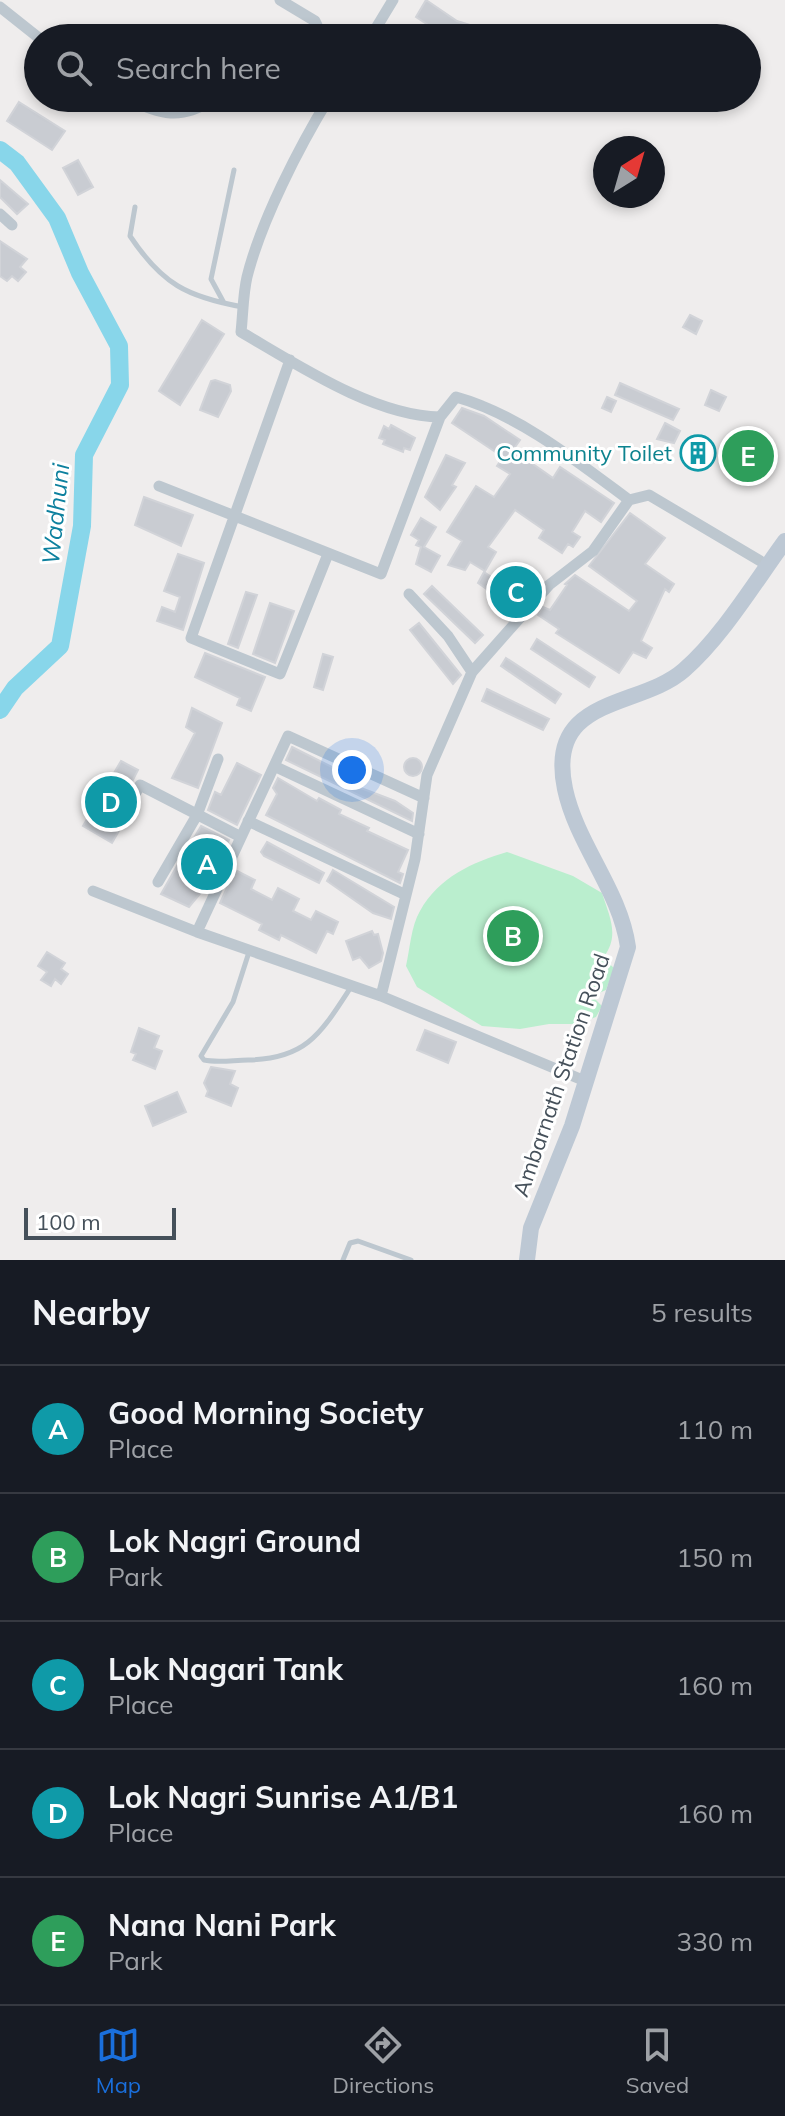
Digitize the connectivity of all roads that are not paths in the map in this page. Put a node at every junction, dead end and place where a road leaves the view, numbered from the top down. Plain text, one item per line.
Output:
1 (280, 0) edge
2 (393, 0) edge
3 (0, 7) edge
4 (316, 24) edge
5 (378, 24) edge
6 (24, 26) edge
7 (153, 112) edge
8 (175, 112) edge
9 (321, 112) edge
10 (234, 170) dead end
11 (135, 207) dead end
12 (0, 214) edge
13 (12, 225) dead end
14 (225, 304) junction
15 (244, 308) junction
16 (290, 360) junction
17 (440, 417) junction
18 (159, 486) dead end
19 (629, 500) junction
20 (234, 515) junction
21 (785, 541) edge
22 (328, 554) junction
23 (767, 565) junction
24 (409, 594) dead end
25 (472, 672) junction
26 (218, 759) dead end
27 (274, 766) junction
28 (424, 798) junction
29 (125, 813) dead end
30 (197, 815) junction
31 (248, 821) junction
32 (419, 834) junction
33 (241, 837) junction
34 (158, 882) dead end
35 (93, 891) dead end
36 (406, 895) junction
37 (197, 932) junction
38 (250, 951) junction
39 (351, 987) junction
40 (381, 996) junction
41 (585, 1081) junction
42 (530, 1259) edge
43 (343, 1260) edge
44 (411, 1260) edge

1 - 4 street
2 - 5 street
3 - 6 street
7 - 8 street
9 - 15 street
10 - 14 lane
11 - 14 lane
12 - 13 street
14 - 15 lane
15 - 16 street
16 - 17 street
16 - 20 street
17 - 19 street
17 - 22 street
18 - 20 street
19 - 23 street
19 - 25 street
20 - 22 street
20 - 22 street
21 - 23 main road, Ambarnath Station Road
23 - 41 main road, Ambarnath Station Road
24 - 25 street
25 - 28 street
26 - 30 street
27 - 28 street
27 - 31 street
27 - 32 street
28 - 32 street
29 - 30 street
30 - 33 street
30 - 34 street
31 - 33 street
31 - 36 street
32 - 36 street
33 - 37 street
35 - 37 street
36 - 40 street
37 - 38 street
38 - 39 street
38 - 39 lane
39 - 40 street
40 - 41 street
41 - 42 main road, Ambarnath Station Road
43 - 44 lane

